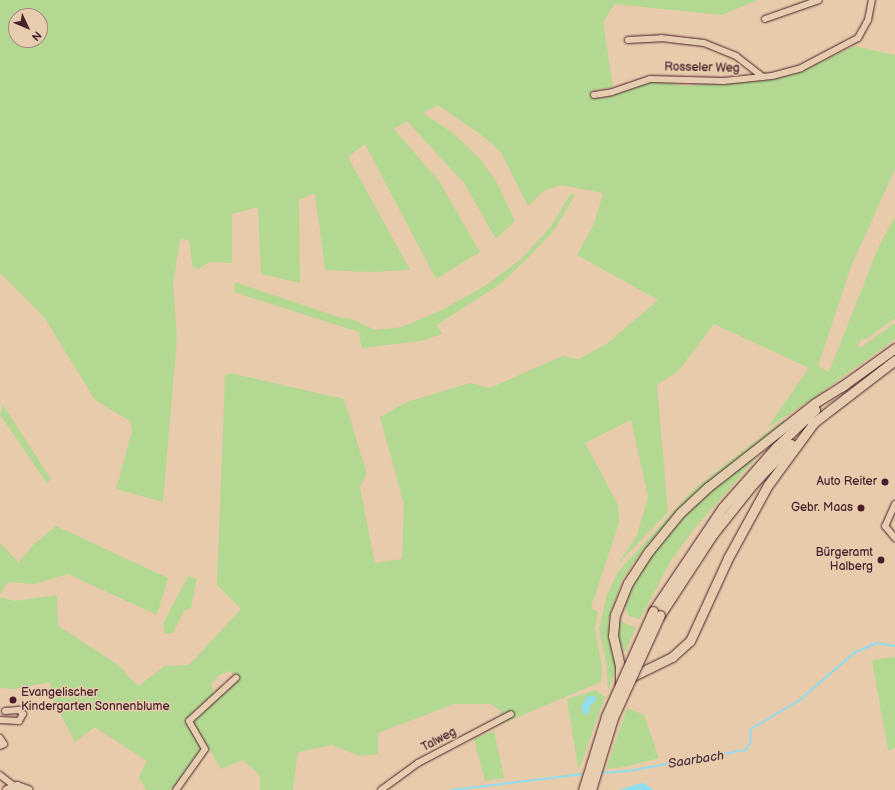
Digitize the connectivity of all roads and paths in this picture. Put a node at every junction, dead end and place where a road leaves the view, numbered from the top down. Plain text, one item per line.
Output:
1 (819, 0) edge
2 (872, 0) edge
3 (765, 19) dead end
4 (628, 40) dead end
5 (763, 77) junction
6 (594, 95) dead end
7 (895, 348) edge
8 (895, 360) edge
9 (845, 384) junction
10 (815, 421) junction
11 (895, 504) edge
12 (895, 538) edge
13 (656, 613) junction
14 (615, 644) junction
15 (660, 663) junction
16 (236, 678) dead end
17 (620, 690) junction
18 (6, 711) dead end
19 (511, 714) dead end
20 (0, 720) edge
21 (0, 738) edge
22 (0, 746) edge
23 (0, 775) edge
24 (10, 788) edge
25 (588, 789) edge
26 (28, 790) edge
27 (176, 790) edge
28 (381, 790) edge

1 - 3 street
2 - 5 street, Rosseler Weg
4 - 5 street
5 - 6 street, Rosseler Weg
7 - 9 highway
8 - 10 highway
9 - 13 highway
9 - 14 highway
10 - 13 highway
10 - 15 highway
11 - 12 street
13 - 25 highway, bridge
14 - 15 highway
14 - 17 highway
15 - 17 highway
16 - 27 street
17 - 25 highway, bridge
18 - 20 street
19 - 28 street, Talweg
21 - 22 street
23 - 24 street
24 - 26 main road

